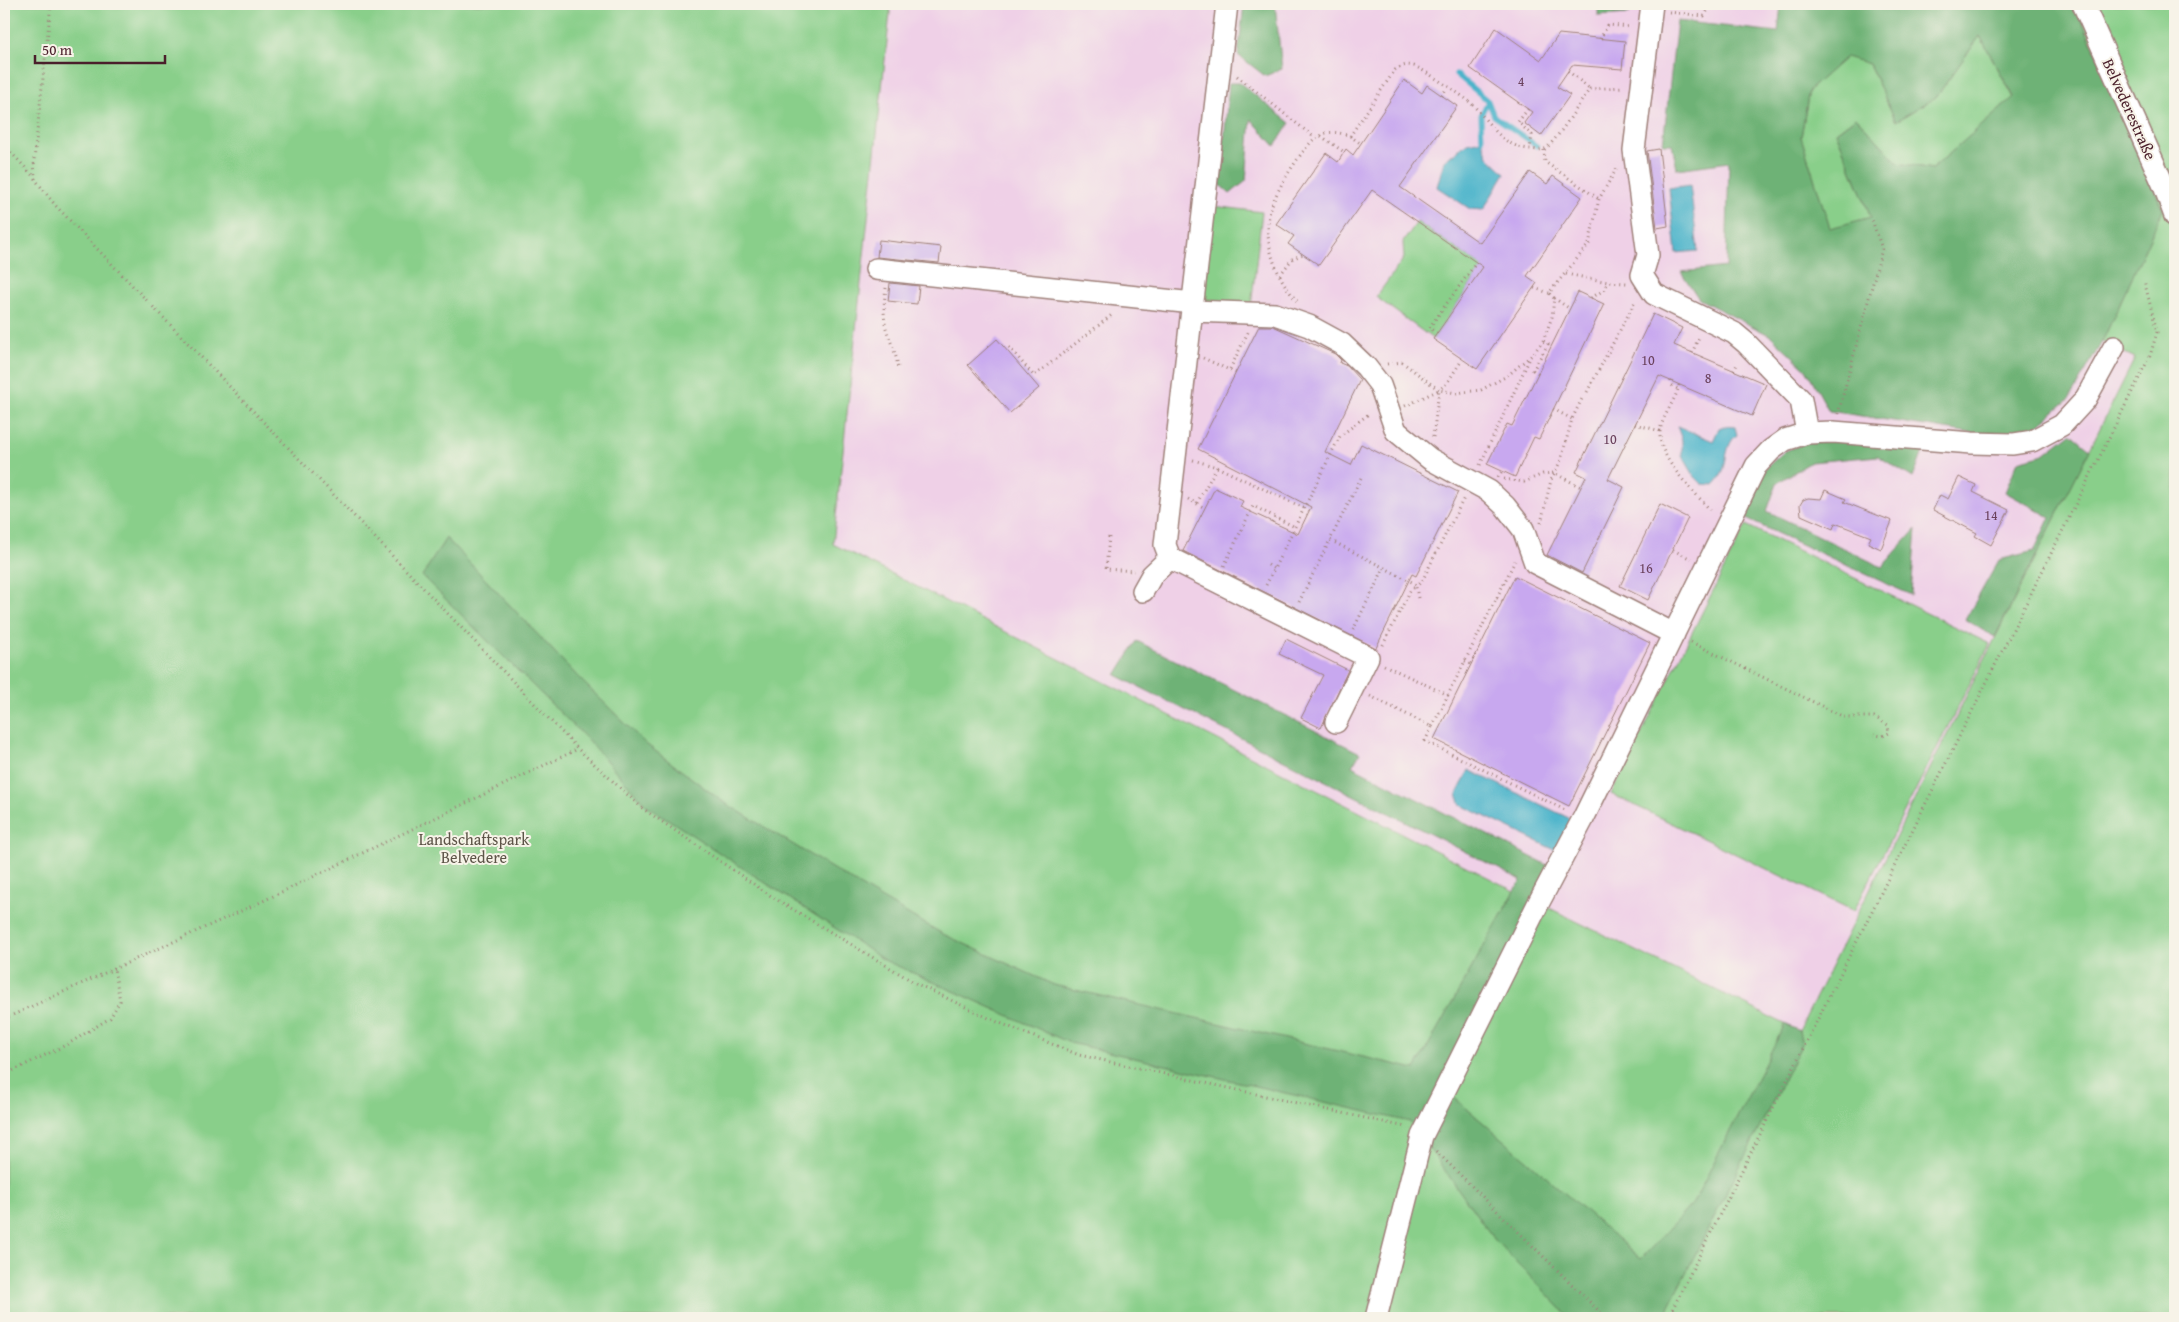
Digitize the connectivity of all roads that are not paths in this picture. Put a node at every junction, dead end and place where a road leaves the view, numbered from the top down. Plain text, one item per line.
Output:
1 (1227, 4) edge
2 (2083, 4) edge
3 (1651, 14) edge
4 (2175, 216) edge
5 (882, 270) road end
6 (1192, 307) junction
7 (2114, 348) dead end
8 (1807, 432) junction
9 (1170, 558) junction
10 (1148, 583) road end
11 (1674, 634) junction
12 (1336, 722) dead end
13 (1376, 1318) edge

1 - 6 street
2 - 4 street, Belvederestraße
3 - 8 street
5 - 6 street
6 - 9 street
6 - 11 street
7 - 8 street
8 - 11 street
9 - 10 street
9 - 12 street
11 - 13 street

